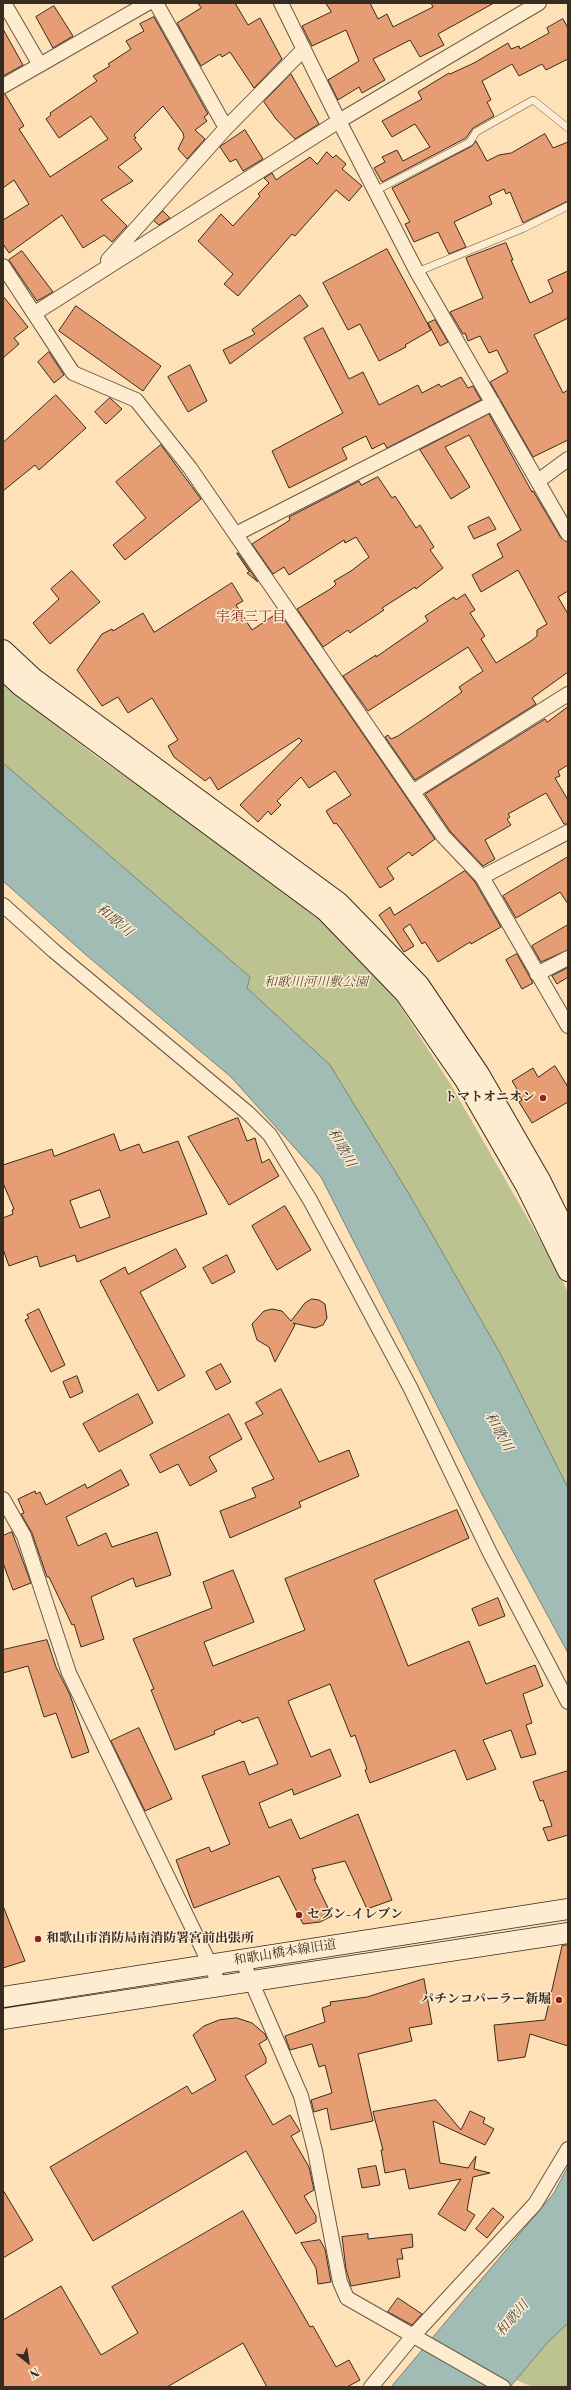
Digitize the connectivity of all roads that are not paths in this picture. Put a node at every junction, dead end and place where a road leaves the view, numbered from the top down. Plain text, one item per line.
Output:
1 (4, 3) edge
2 (148, 3) edge
3 (156, 3) edge
4 (281, 3) edge
5 (539, 3) edge
6 (522, 7) edge
7 (304, 49) junction
8 (40, 65) junction
9 (3, 86) edge
10 (339, 121) junction
11 (226, 128) junction
12 (568, 128) edge
13 (375, 191) junction
14 (568, 206) edge
15 (3, 266) edge
16 (97, 272) junction
17 (418, 272) junction
18 (35, 313) junction
19 (493, 403) junction
20 (568, 459) edge
21 (538, 482) junction
22 (236, 534) junction
23 (568, 534) edge
24 (3, 650) edge
25 (3, 669) edge
26 (568, 694) edge
27 (414, 791) junction
28 (568, 832) edge
29 (482, 877) junction
30 (3, 905) edge
31 (568, 958) edge
32 (537, 974) junction
33 (568, 1026) edge
34 (568, 1236) edge
35 (568, 1271) edge
36 (3, 1499) edge
37 (568, 1702) edge
38 (568, 1909) edge
39 (568, 1933) edge
40 (242, 1960) junction
41 (210, 1965) junction
42 (251, 1980) junction
43 (220, 1985) junction
44 (3, 1997) edge
45 (3, 2019) edge
46 (568, 2149) edge
47 (412, 2337) junction
48 (371, 2387) edge
49 (503, 2387) edge

1 - 8 street
2 - 8 street
3 - 11 street
4 - 7 street
5 - 6 street
6 - 10 street
7 - 10 street
7 - 11 street
8 - 9 street
10 - 13 street
10 - 16 street
11 - 16 street
12 - 13 lane
13 - 17 street
14 - 17 lane
15 - 18 street
16 - 18 street
17 - 19 street
18 - 22 street
19 - 21 street
19 - 22 street
20 - 21 street
21 - 23 street
22 - 27 street
24 - 34 street
25 - 35 street
26 - 27 street
27 - 29 street
28 - 29 street
29 - 32 street
30 - 37 street
31 - 32 street
32 - 33 street
36 - 41 street
38 - 40 street, 和歌山橋本線旧道
39 - 42 street, 和歌山橋本線旧道
40 - 41 street, 和歌山橋本線旧道
40 - 42 street
41 - 43 street
41 - 44 street, 和歌山橋本線旧道
42 - 43 street, 和歌山橋本線旧道
42 - 47 street
43 - 45 street, 和歌山橋本線旧道
46 - 47 street
47 - 48 street
47 - 49 street

